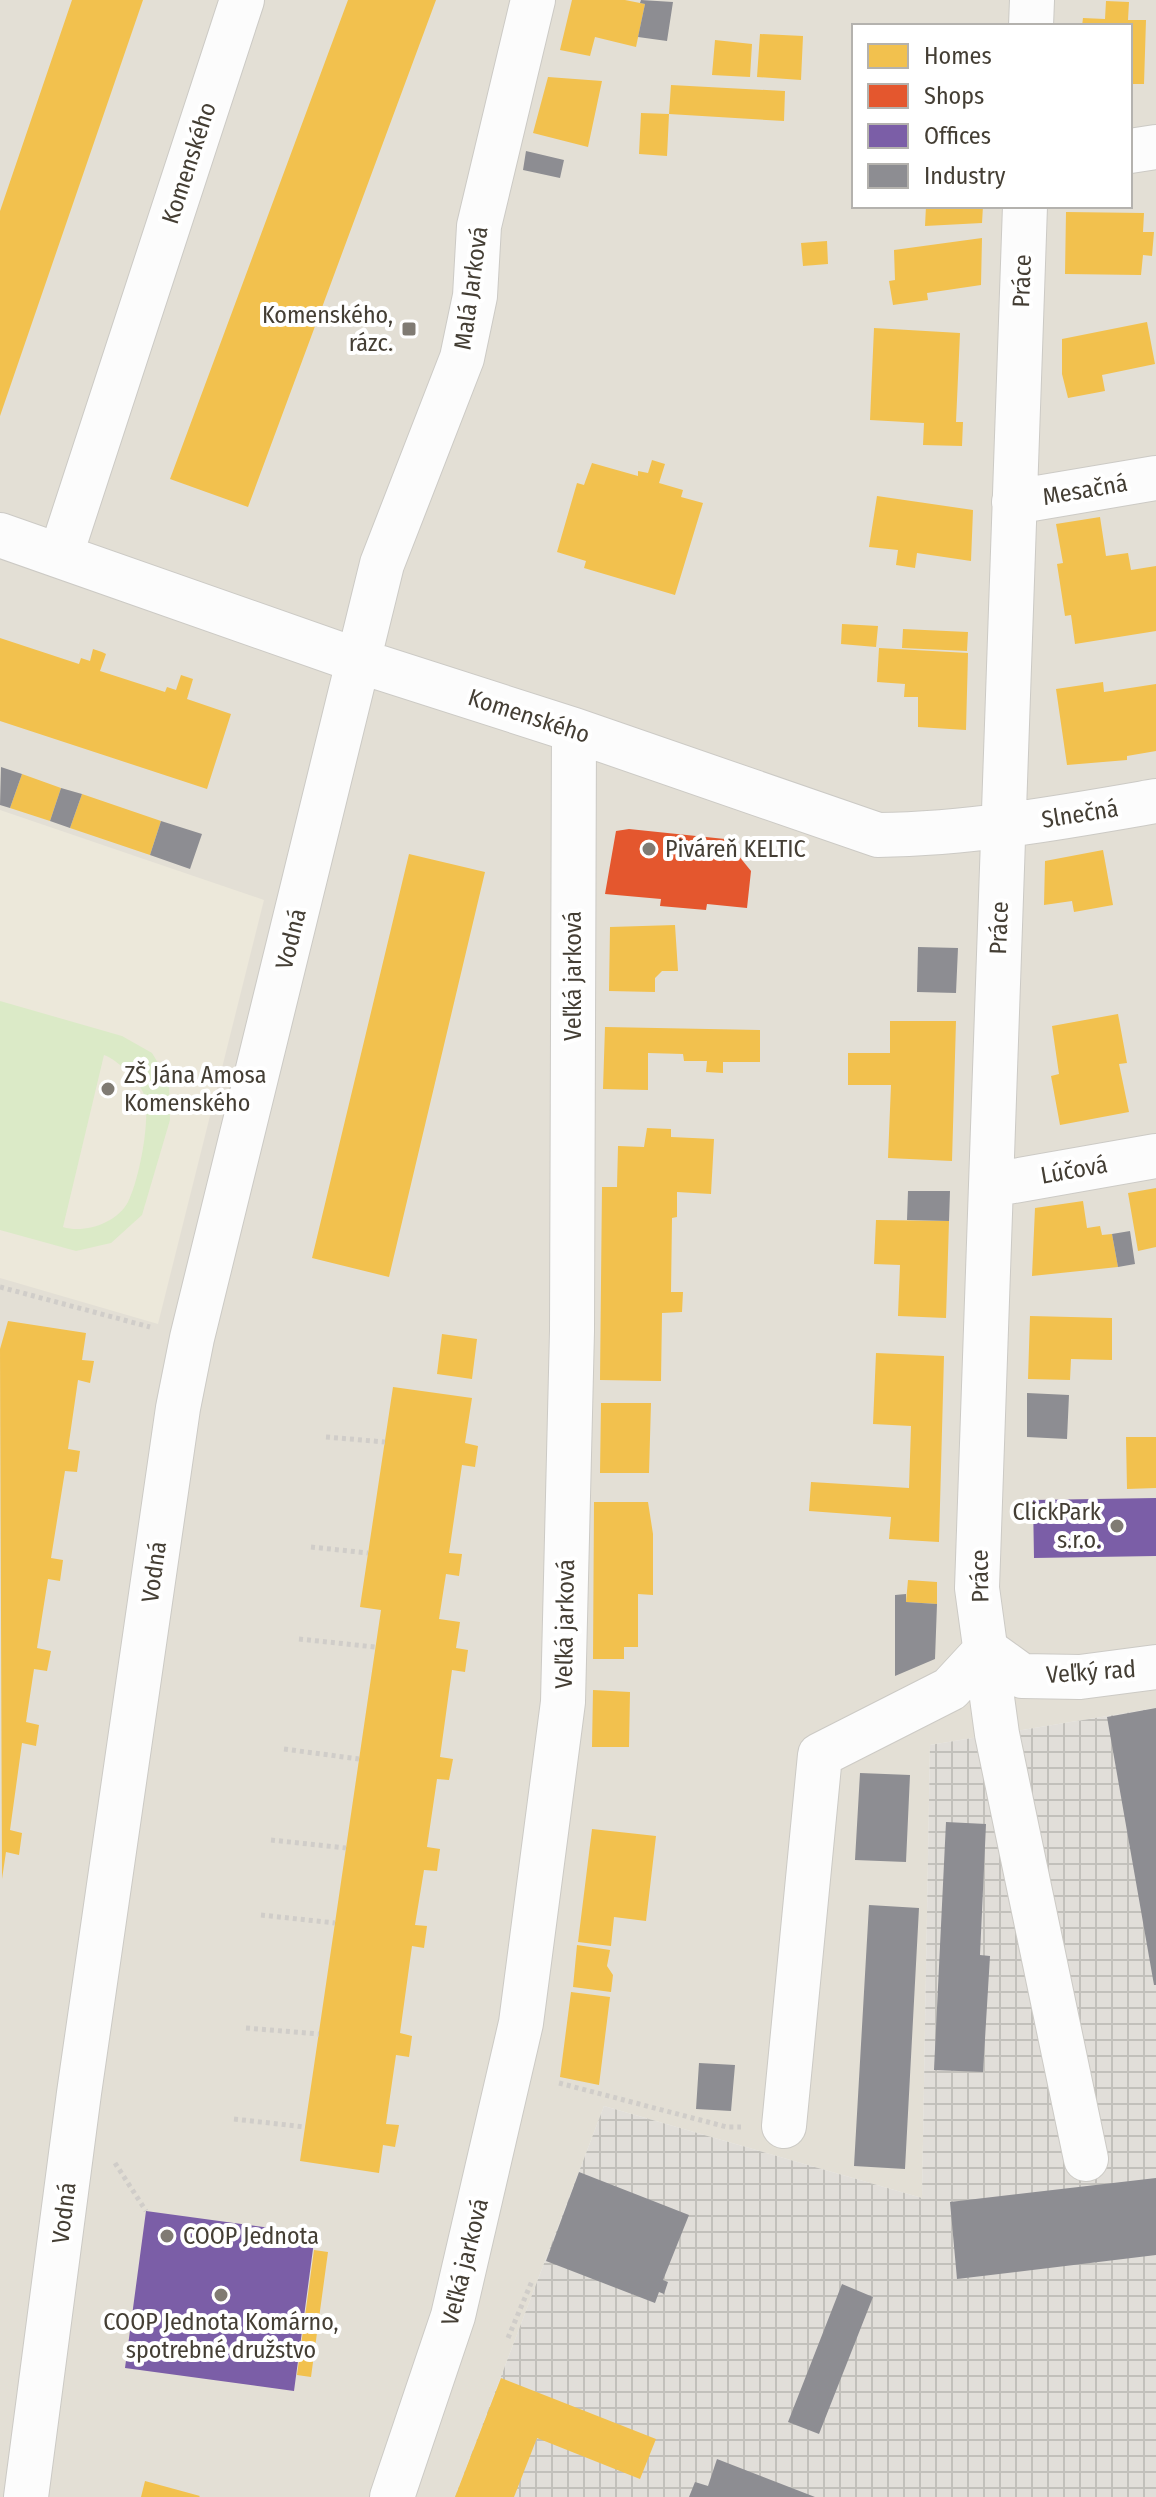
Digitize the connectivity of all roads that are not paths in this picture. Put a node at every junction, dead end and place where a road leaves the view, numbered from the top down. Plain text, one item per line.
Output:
1 (242, 0) edge
2 (533, 0) edge
3 (1032, 0) edge
4 (1031, 24) edge
5 (1156, 147) edge
6 (1132, 151) edge
7 (1025, 208) edge
8 (1156, 478) edge
9 (1014, 502) junction
10 (0, 535) edge
11 (61, 554) junction
12 (359, 661) junction
13 (574, 730) junction
14 (1156, 801) edge
15 (1003, 825) junction
16 (1156, 1156) edge
17 (991, 1185) junction
18 (986, 1650) junction
19 (1156, 1667) edge
20 (784, 2126) road end
21 (1086, 2159) dead end
22 (26, 2497) edge
23 (392, 2497) edge

1 - 11 street, Komenského
2 - 12 street, Malá Jarková
3 - 4 street
5 - 6 street
7 - 9 street, Práce
8 - 9 street, Mesačná
9 - 15 street, Práce
10 - 11 street, Komenského
11 - 12 street, Komenského
12 - 13 street, Komenského
12 - 22 street, Vodná
13 - 15 street, Komenského
13 - 23 street, Veľká jarková
14 - 15 street, Slnečná
15 - 17 street, Práce
16 - 17 street, Lúčová
17 - 18 street, Práce
18 - 19 street, Veľký rad
18 - 20 street
18 - 21 street, Práce

